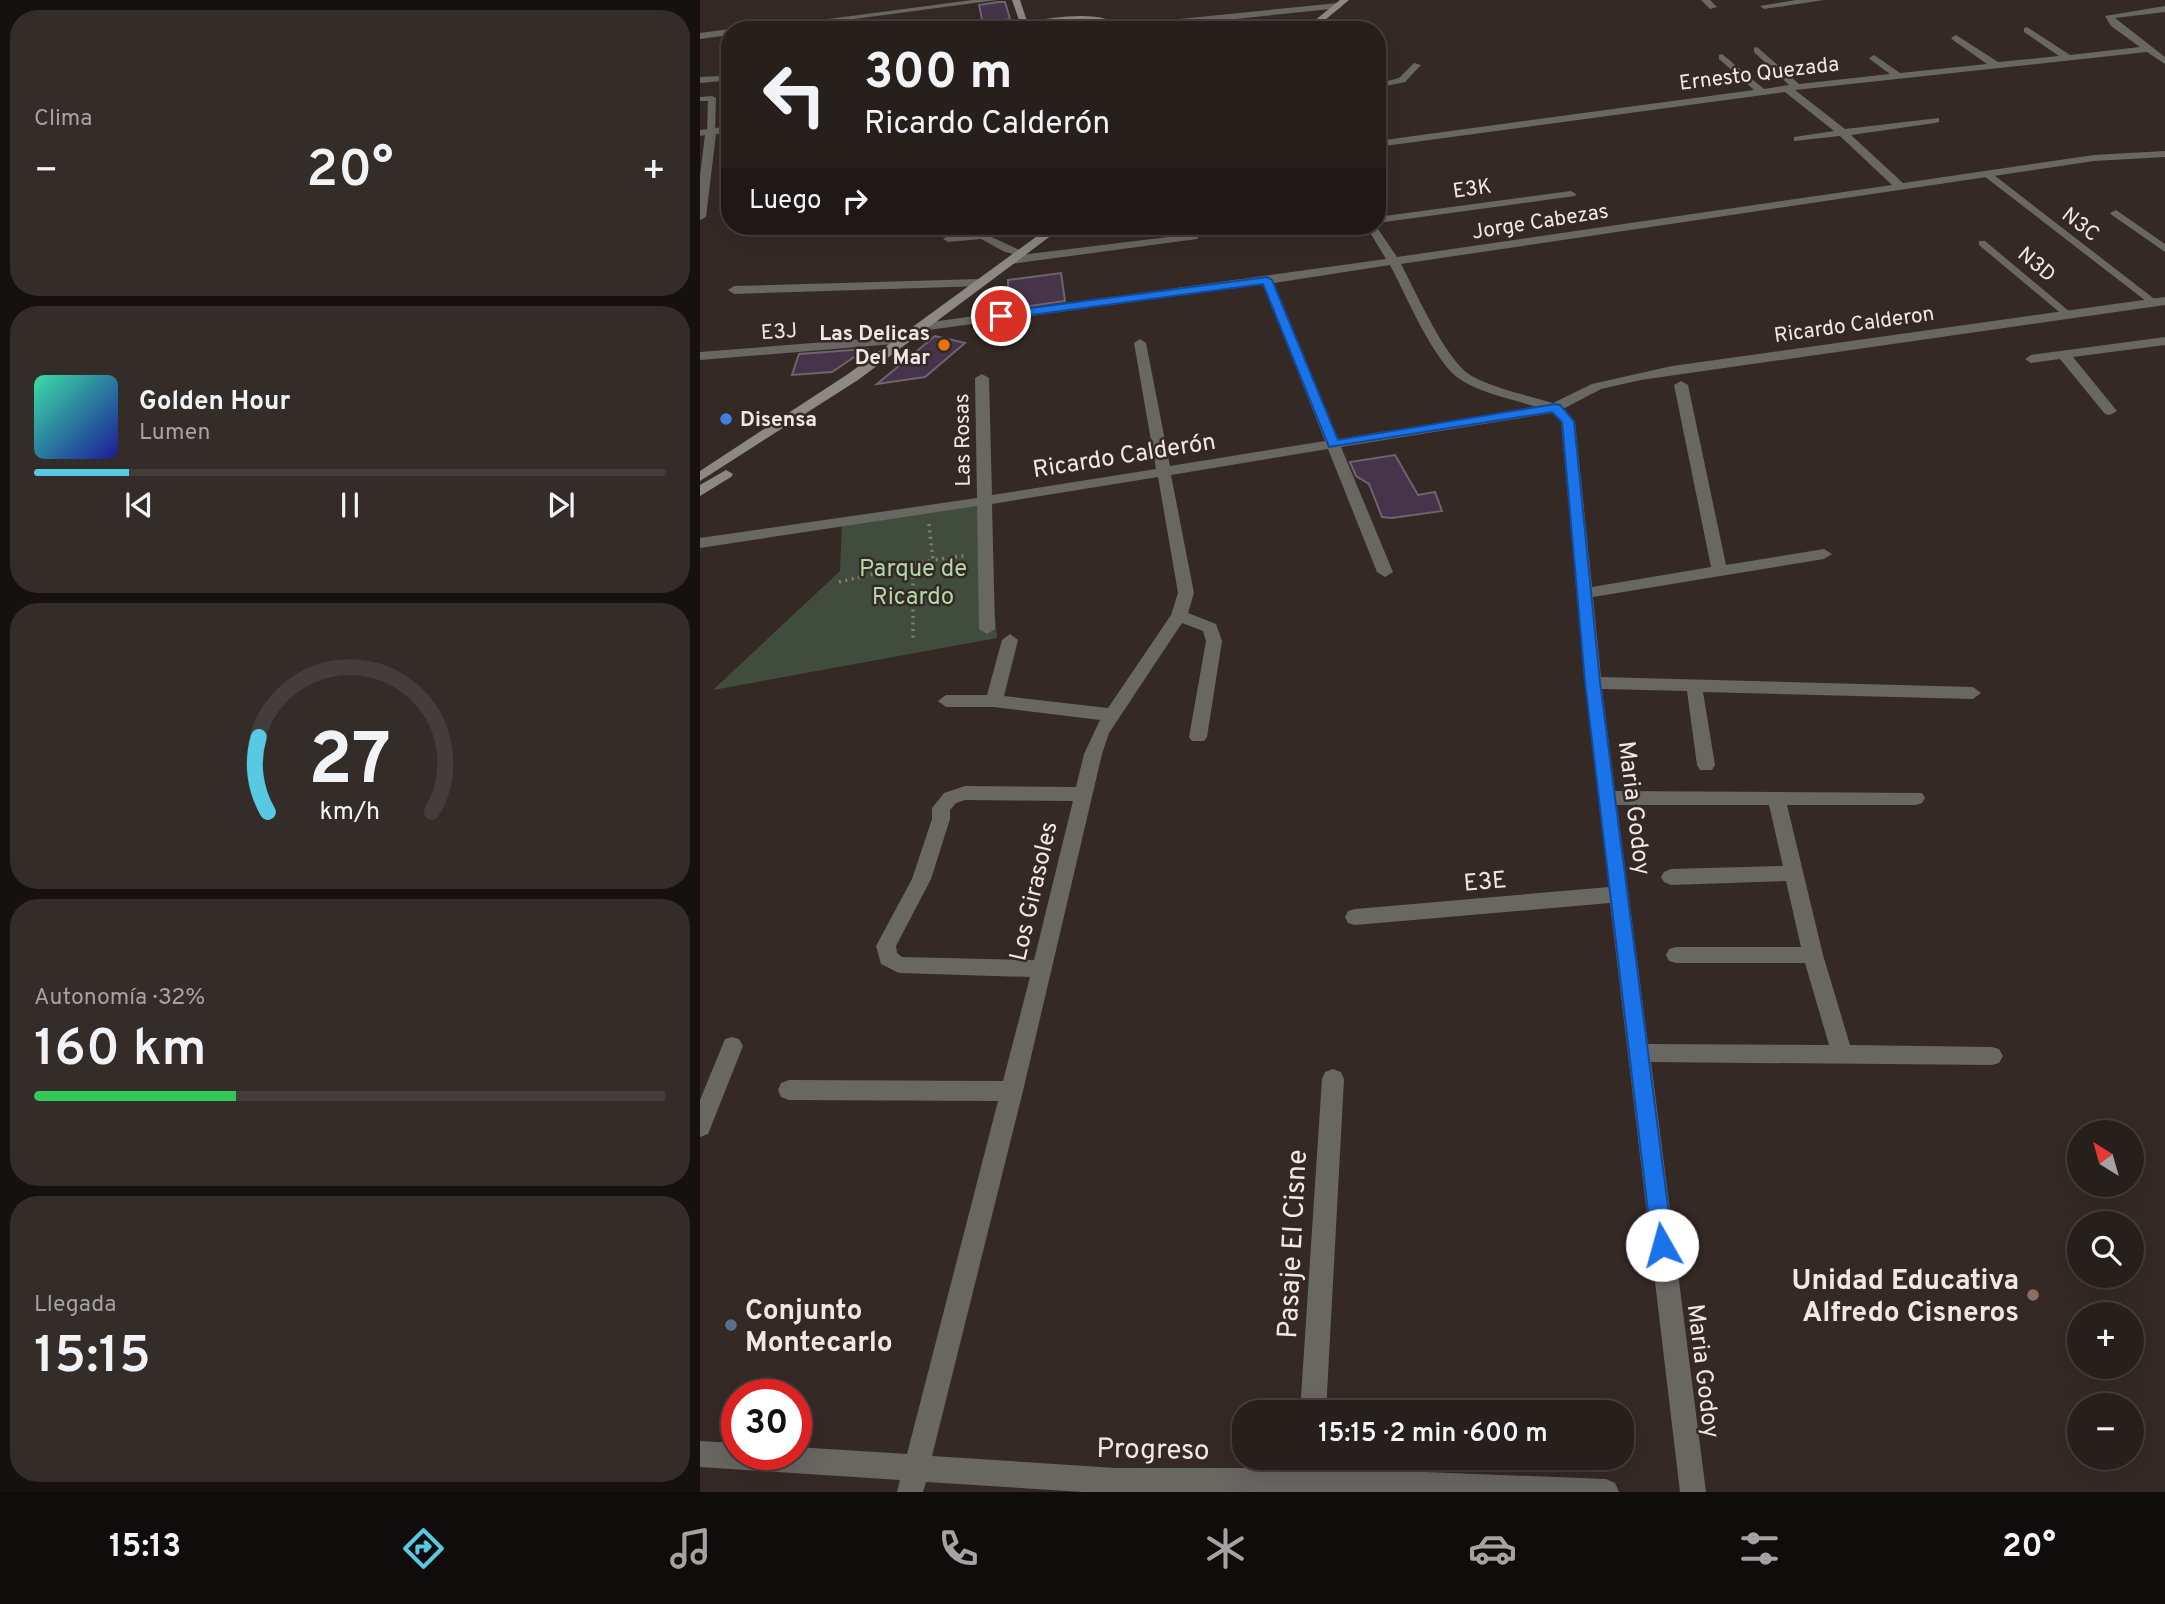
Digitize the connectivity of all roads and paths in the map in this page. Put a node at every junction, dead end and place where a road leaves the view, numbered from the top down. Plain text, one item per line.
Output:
1 (993, 0) edge
2 (1016, 0) edge
3 (1820, 0) edge
4 (1341, 3) edge
5 (1764, 6) dead end
6 (2165, 9) edge
7 (822, 21) edge
8 (1022, 21) edge
9 (1079, 21) edge
10 (1107, 21) edge
11 (1187, 21) edge
12 (1318, 21) edge
13 (2027, 30) dead end
14 (721, 33) edge
15 (700, 36) edge
16 (1956, 38) dead end
17 (2147, 49) junction
18 (1757, 50) dead end
19 (1722, 57) dead end
20 (2067, 57) junction
21 (1874, 58) dead end
22 (2165, 61) edge
23 (1994, 64) junction
24 (1417, 65) dead end
25 (1897, 75) junction
26 (719, 79) dead end
27 (700, 80) edge
28 (1386, 84) edge
29 (1793, 88) junction
30 (1762, 92) junction
31 (700, 99) edge
32 (1935, 120) dead end
33 (705, 132) edge
34 (1843, 133) junction
35 (1798, 139) dead end
36 (1386, 143) edge
37 (2165, 154) edge
38 (1987, 174) junction
39 (1900, 186) junction
40 (1571, 194) dead end
41 (2116, 213) dead end
42 (700, 217) edge
43 (1386, 219) edge
44 (1046, 235) edge
45 (1377, 235) edge
46 (1193, 237) dead end
47 (948, 239) dead end
48 (1982, 243) dead end
49 (2165, 249) edge
50 (1016, 257) junction
51 (1394, 262) junction
52 (1267, 280) junction
53 (980, 283) junction
54 (734, 290) dead end
55 (2159, 302) edge
56 (2067, 314) junction
57 (921, 327) junction
58 (902, 340) junction
59 (2165, 341) edge
60 (1140, 344) dead end
61 (2064, 355) junction
62 (700, 356) edge
63 (2031, 359) dead end
64 (853, 377) junction
65 (982, 378) dead end
66 (1681, 385) dead end
67 (1555, 408) junction
68 (2110, 411) dead end
69 (1333, 444) junction
70 (1165, 472) junction
71 (700, 477) edge
72 (700, 492) edge
73 (984, 501) junction
74 (927, 509) junction
75 (700, 543) edge
76 (985, 553) junction
77 (1824, 554) dead end
78 (933, 560) junction
79 (913, 564) junction
80 (1385, 572) dead end
81 (1720, 572) junction
82 (839, 582) dead end
83 (1584, 593) junction
84 (1179, 616) junction
85 (987, 629) dead end
86 (913, 638) dead end
87 (1010, 640) dead end
88 (1592, 682) junction
89 (1694, 685) junction
90 (1973, 693) dead end
91 (946, 701) dead end
92 (994, 701) junction
93 (1111, 715) junction
94 (1198, 737) dead end
95 (1706, 765) dead end
96 (1083, 794) junction
97 (1607, 798) junction
98 (1776, 798) junction
99 (1916, 798) dead end
100 (1794, 873) junction
101 (1671, 877) dead end
102 (1619, 894) junction
103 (1355, 917) dead end
104 (1676, 955) dead end
105 (1813, 955) junction
106 (1042, 969) junction
107 (732, 1046) dead end
108 (1639, 1053) junction
109 (1842, 1055) junction
110 (1992, 1056) dead end
111 (1333, 1079) dead end
112 (789, 1090) dead end
113 (1012, 1091) junction
114 (700, 1126) edge
115 (1314, 1400) edge
116 (700, 1454) edge
117 (1298, 1470) edge
118 (1317, 1470) edge
119 (914, 1480) edge
120 (1115, 1487) edge
121 (1483, 1490) edge
122 (1606, 1492) edge
123 (1693, 1492) edge

1 - 7 street
2 - 8 street
3 - 5 street
4 - 11 street
4 - 12 street
6 - 17 street
9 - 10 street
13 - 20 street
14 - 15 street
16 - 23 street
17 - 20 street, Ernesto Quezada
17 - 22 street
18 - 29 street
19 - 30 street
20 - 23 street, Ernesto Quezada
21 - 25 street
23 - 25 street, Ernesto Quezada
24 - 28 lane
25 - 29 street, Ernesto Quezada
26 - 27 street
29 - 30 street, Ernesto Quezada
29 - 34 street
30 - 36 street, Ernesto Quezada
31 - 33 lane
32 - 34 street
33 - 42 street
34 - 35 street
34 - 39 street
37 - 38 street, Jorge Cabezas
38 - 39 street, Jorge Cabezas
38 - 55 lane, N3C
39 - 51 street, Jorge Cabezas
40 - 43 street, E3K
41 - 49 street
44 - 50 street
45 - 51 street
46 - 50 street
47 - 50 lane
48 - 56 lane, N3D
50 - 53 street
51 - 52 street, Jorge Cabezas
51 - 67 street
52 - 57 street, Jorge Cabezas
52 - 69 street
53 - 54 street
53 - 57 street
55 - 56 street, Ricardo Calderon
56 - 67 street, Ricardo Calderon
57 - 58 street
58 - 62 street, E3J
58 - 64 street
59 - 61 street
60 - 70 street, Los Girasoles
61 - 63 street
61 - 68 street
64 - 71 street
64 - 72 street
65 - 73 street, Las Rosas
66 - 81 street
67 - 69 street, Ricardo Calderón
67 - 83 street, Maria Godoy
69 - 70 street, Ricardo Calderón
69 - 80 street
70 - 73 street, Ricardo Calderón
70 - 84 street, Los Girasoles
73 - 74 street, Ricardo Calderón
73 - 76 street, Las Rosas
74 - 75 street, Ricardo Calderón
74 - 78 path
76 - 78 path
76 - 85 street, Las Rosas
77 - 81 street
78 - 79 path
79 - 82 path
79 - 86 path
81 - 83 street
83 - 88 street, Maria Godoy
84 - 93 street, Los Girasoles
84 - 94 street
87 - 92 street
88 - 89 street
88 - 97 street, Maria Godoy
89 - 90 street
89 - 95 street
91 - 92 street
92 - 93 street
93 - 96 street, Los Girasoles
96 - 106 street, Los Girasoles
96 - 106 street
97 - 98 street
97 - 102 street, Maria Godoy
98 - 99 street
98 - 100 street
100 - 101 street
100 - 105 street
102 - 103 street, E3E
102 - 108 street, Maria Godoy
104 - 105 street
105 - 109 street
106 - 113 street, Los Girasoles
107 - 114 street
108 - 109 street
108 - 123 street, Maria Godoy
109 - 110 street
111 - 115 street, Pasaje El Cisne
112 - 113 street
113 - 119 street, Los Girasoles
116 - 119 street, Progreso
117 - 120 street, Progreso
118 - 121 street, Progreso
119 - 120 street, Progreso
121 - 122 street, Progreso

